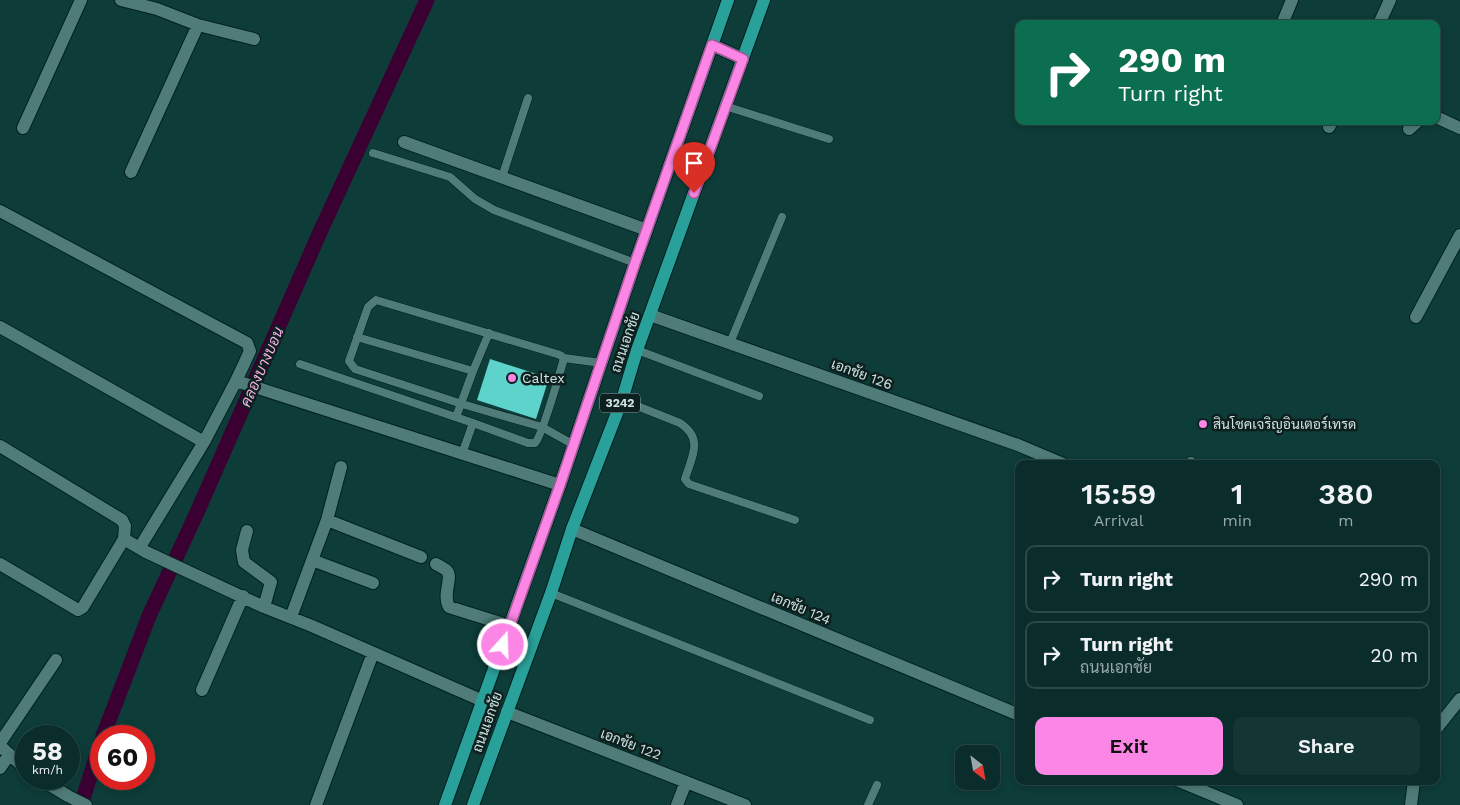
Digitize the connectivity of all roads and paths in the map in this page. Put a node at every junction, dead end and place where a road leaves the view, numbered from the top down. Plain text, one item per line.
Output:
1 (81, 0) edge
2 (121, 0) edge
3 (728, 0) edge
4 (764, 0) edge
5 (1292, 0) edge
6 (1390, 0) edge
7 (1284, 20) edge
8 (1381, 20) edge
9 (198, 25) junction
10 (254, 39) dead end
11 (712, 45) junction
12 (743, 59) junction
13 (528, 98) dead end
14 (725, 106) junction
15 (1440, 119) edge
16 (23, 128) dead end
17 (1460, 128) edge
18 (829, 139) dead end
19 (404, 142) dead end
20 (373, 153) dead end
21 (131, 172) dead end
22 (502, 177) junction
23 (0, 210) edge
24 (782, 217) dead end
25 (647, 230) junction
26 (1460, 235) edge
27 (635, 263) junction
28 (650, 315) junction
29 (1416, 317) dead end
30 (0, 326) edge
31 (489, 333) junction
32 (357, 337) junction
33 (730, 343) junction
34 (637, 350) junction
35 (564, 358) junction
36 (601, 362) junction
37 (300, 364) dead end
38 (473, 372) junction
39 (242, 383) junction
40 (759, 396) dead end
41 (622, 400) junction
42 (462, 404) junction
43 (456, 418) junction
44 (473, 423) junction
45 (542, 427) junction
46 (204, 442) junction
47 (574, 444) junction
48 (0, 446) edge
49 (462, 454) junction
50 (1054, 460) edge
51 (341, 467) dead end
52 (560, 485) junction
53 (327, 520) junction
54 (795, 520) dead end
55 (572, 530) junction
56 (247, 531) dead end
57 (124, 539) junction
58 (140, 547) junction
59 (421, 557) dead end
60 (312, 560) junction
61 (0, 564) edge
62 (436, 564) dead end
63 (373, 583) dead end
64 (551, 593) junction
65 (243, 596) junction
66 (264, 607) junction
67 (291, 617) junction
68 (510, 626) junction
69 (373, 653) junction
70 (56, 660) dead end
71 (202, 690) dead end
72 (1460, 699) edge
73 (483, 702) junction
74 (506, 712) junction
75 (1015, 713) edge
76 (870, 720) dead end
77 (1440, 724) edge
78 (0, 742) edge
79 (4, 751) edge
80 (15, 760) edge
81 (0, 768) edge
82 (686, 782) junction
83 (877, 785) dead end
84 (1189, 785) edge
85 (1414, 785) edge
86 (58, 790) edge
87 (86, 805) edge
88 (316, 805) edge
89 (445, 805) edge
90 (473, 805) edge
91 (677, 805) edge
92 (745, 805) edge
93 (868, 805) edge
94 (1237, 805) edge
95 (1411, 805) edge

1 - 16 street
2 - 9 street
3 - 11 main road, ถนนเอกชัย / 3242
4 - 12 main road, ถนนเอกชัย / 3242
5 - 7 street
6 - 8 street
9 - 10 street
9 - 21 street
11 - 12 main road
11 - 25 main road, ถนนเอกชัย / 3242
12 - 14 main road, ถนนเอกชัย / 3242
13 - 22 lane
14 - 18 lane
14 - 28 main road, ถนนเอกชัย / 3242
15 - 17 street
19 - 22 street
20 - 27 lane
22 - 25 street
23 - 39 street
24 - 33 lane
25 - 27 main road, ถนนเอกชัย / 3242
26 - 29 street
27 - 36 main road, ถนนเอกชัย / 3242
28 - 33 street, เอกชัย 126
28 - 34 main road, ถนนเอกชัย / 3242
30 - 46 street
31 - 32 lane
31 - 35 lane
31 - 38 lane
32 - 38 lane
32 - 42 lane
33 - 50 street, เอกชัย 126
34 - 40 lane
34 - 41 main road, ถนนเอกชัย / 3242
35 - 36 lane
35 - 45 lane
36 - 47 main road, ถนนเอกชัย / 3242
37 - 43 lane
38 - 42 lane
39 - 46 street
39 - 49 street
41 - 54 lane
41 - 55 main road, ถนนเอกชัย / 3242
42 - 43 lane
42 - 45 lane
43 - 44 lane
44 - 45 lane
44 - 49 lane
45 - 47 lane
46 - 58 street
47 - 52 main road, ถนนเอกชัย / 3242
48 - 57 street
49 - 52 street
51 - 53 street
52 - 68 main road, ถนนเอกชัย / 3242
53 - 59 street
53 - 60 street
55 - 64 main road, ถนนเอกชัย / 3242
55 - 75 street, เอกชัย 124
56 - 66 street
57 - 58 street
57 - 61 street
58 - 65 street
60 - 63 street
60 - 67 street
62 - 68 street
64 - 74 main road, ถนนเอกชัย / 3242
64 - 76 lane
65 - 66 street
65 - 71 street
66 - 67 street
67 - 69 street
68 - 73 main road, ถนนเอกชัย / 3242
69 - 73 street
69 - 88 street
70 - 78 street
72 - 77 street
73 - 89 main road, ถนนเอกชัย / 3242
74 - 82 street, เอกชัย 122
74 - 90 main road, ถนนเอกชัย / 3242
79 - 80 street
79 - 81 street
82 - 91 street
82 - 92 street, เอกชัย 122
83 - 93 lane
84 - 94 street
85 - 95 street
86 - 87 street

